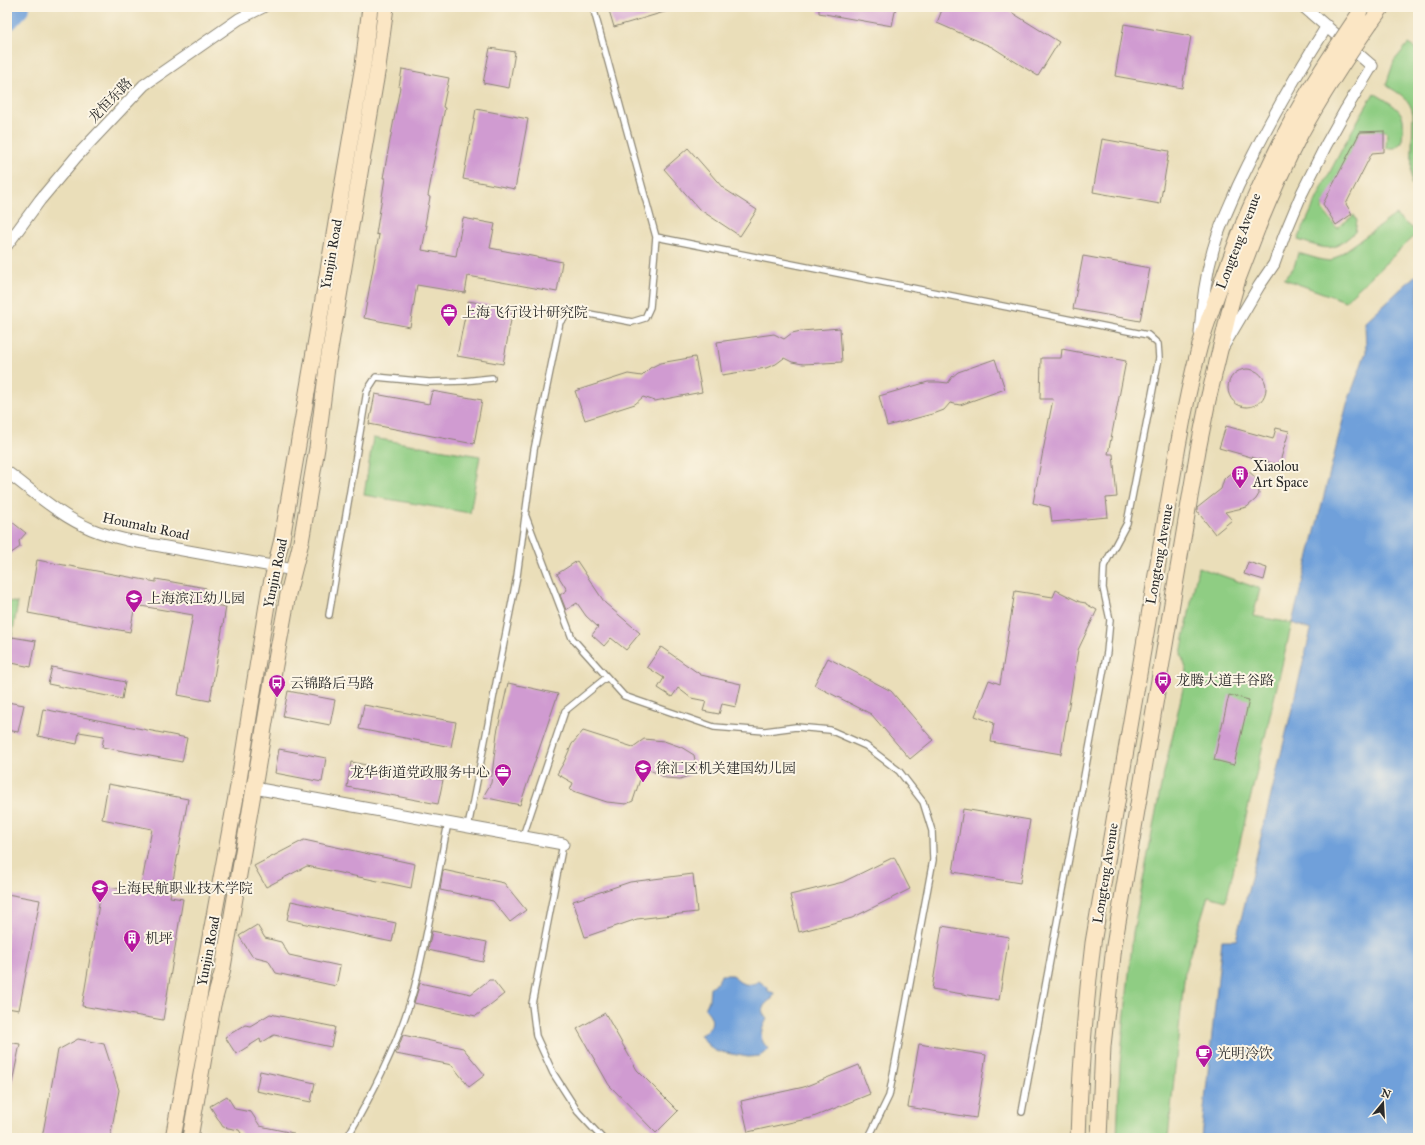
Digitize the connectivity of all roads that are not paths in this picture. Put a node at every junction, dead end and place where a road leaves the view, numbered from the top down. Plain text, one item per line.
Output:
1 (263, 7) edge
2 (370, 7) edge
3 (386, 7) edge
4 (593, 7) edge
5 (1304, 7) edge
6 (1364, 7) edge
7 (1382, 7) edge
8 (1327, 26) junction
9 (1251, 224) junction
10 (656, 237) junction
11 (7, 245) edge
12 (1200, 347) junction
13 (1220, 352) junction
14 (492, 378) dead end
15 (7, 472) edge
16 (525, 514) junction
17 (276, 567) junction
18 (294, 570) junction
19 (328, 615) dead end
20 (607, 677) junction
21 (254, 788) junction
22 (448, 823) junction
23 (468, 826) junction
24 (523, 836) junction
25 (563, 844) joint
26 (1022, 1112) dead end
27 (173, 1138) edge
28 (190, 1138) edge
29 (347, 1138) edge
30 (602, 1138) edge
31 (866, 1138) edge
32 (1078, 1138) edge
33 (1099, 1138) edge

1 - 11 street, 龙恒东路
2 - 17 main road, Yunjin Road
3 - 18 main road, Yunjin Road
4 - 10 lane
5 - 8 street
6 - 9 main road, Longteng Avenue, bridge
7 - 9 main road, Longteng Avenue, bridge
8 - 12 street
8 - 13 street
9 - 12 main road, Longteng Avenue
9 - 13 main road, Longteng Avenue
10 - 16 lane
10 - 26 lane
12 - 32 main road, Longteng Avenue
13 - 33 main road, Longteng Avenue
14 - 19 lane
15 - 17 street, Houmalu Road
16 - 20 lane
16 - 23 lane
17 - 18 street, Houmalu Road
17 - 27 main road, Yunjin Road
18 - 21 main road, Yunjin Road
20 - 24 lane
20 - 31 lane
21 - 22 street
21 - 28 main road, Yunjin Road
22 - 23 street
22 - 29 lane
23 - 24 street
24 - 25 street
25 - 30 lane

